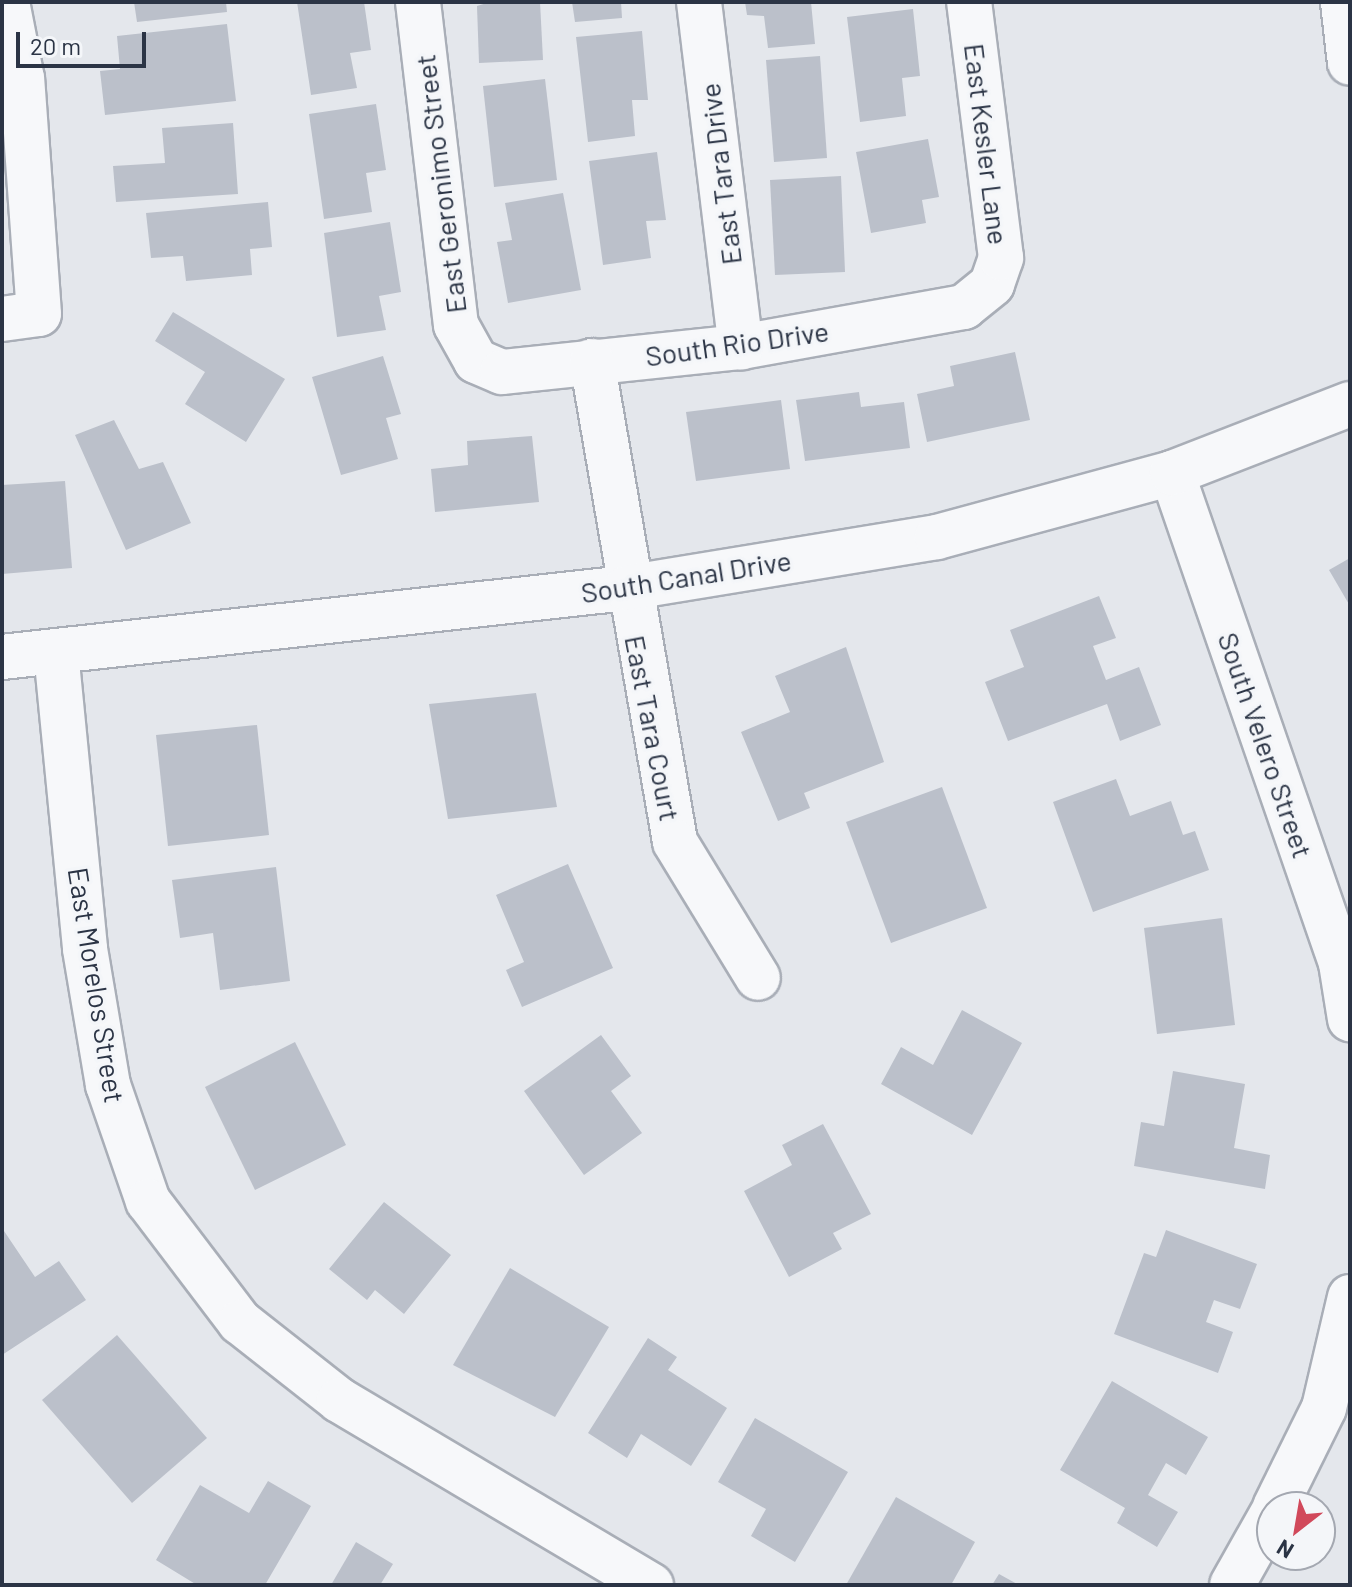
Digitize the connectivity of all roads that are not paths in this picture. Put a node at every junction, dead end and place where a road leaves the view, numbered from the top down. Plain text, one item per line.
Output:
1 (7, 2) edge
2 (418, 2) edge
3 (699, 2) edge
4 (969, 2) edge
5 (1343, 2) edge
6 (1350, 63) edge
7 (992, 284) joint
8 (20, 316) edge
9 (741, 347) junction
10 (476, 361) joint
11 (592, 361) junction
12 (1350, 404) edge
13 (1172, 473) junction
14 (626, 588) junction
15 (56, 652) junction
16 (2, 657) edge
17 (758, 978) dead end
18 (1350, 1019) edge
19 (1350, 1297) edge
20 (1283, 1491) edge
21 (1256, 1542) edge
22 (651, 1585) edge
23 (1232, 1585) edge

1 - 8 street
2 - 10 street, East Geronimo Street
3 - 9 street, East Tara Drive
4 - 7 street, East Kesler Lane
5 - 6 street
7 - 9 street, South Rio Drive
9 - 11 street, South Rio Drive
10 - 11 street, South Rio Drive
11 - 14 street, East Tara Court
12 - 13 street, South Canal Drive
13 - 14 street, South Canal Drive
13 - 18 street, South Velero Street
14 - 15 street, South Canal Drive
14 - 17 street, East Tara Court
15 - 16 street, South Canal Drive
15 - 22 street, East Morelos Street
19 - 20 street
21 - 23 street

